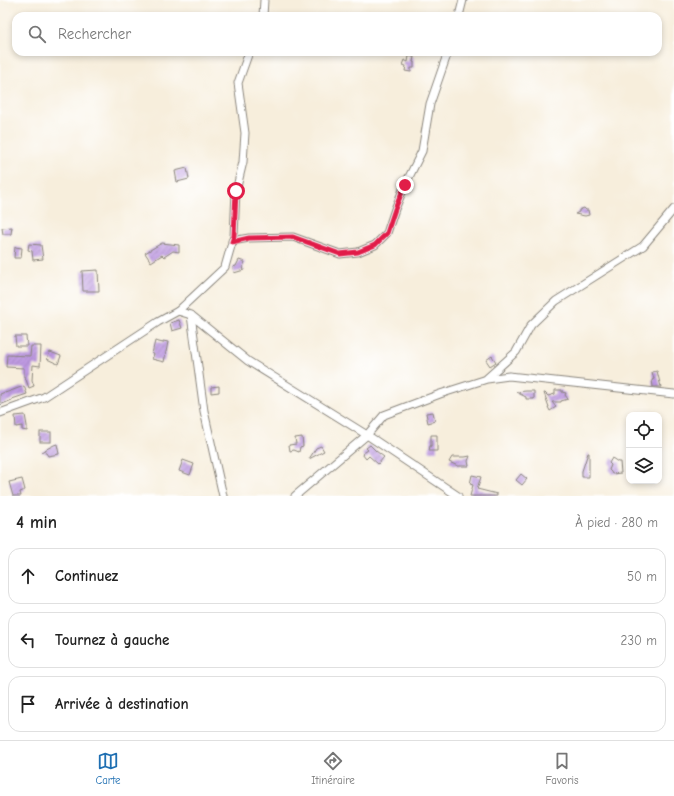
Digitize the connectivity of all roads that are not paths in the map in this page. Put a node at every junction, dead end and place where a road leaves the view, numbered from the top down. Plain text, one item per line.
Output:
1 (264, 0) edge
2 (463, 0) edge
3 (263, 12) edge
4 (460, 12) edge
5 (248, 56) edge
6 (447, 56) edge
7 (674, 209) edge
8 (232, 242) junction
9 (178, 311) junction
10 (191, 315) junction
11 (487, 379) junction
12 (674, 394) edge
13 (0, 413) edge
14 (367, 435) junction
15 (223, 496) edge
16 (295, 496) edge
17 (458, 496) edge

1 - 3 street
2 - 4 street
5 - 8 street
6 - 8 street
7 - 11 street
8 - 9 street
9 - 10 street
9 - 13 street
10 - 14 street
10 - 15 street
11 - 12 street
11 - 14 street
14 - 16 street
14 - 17 street

